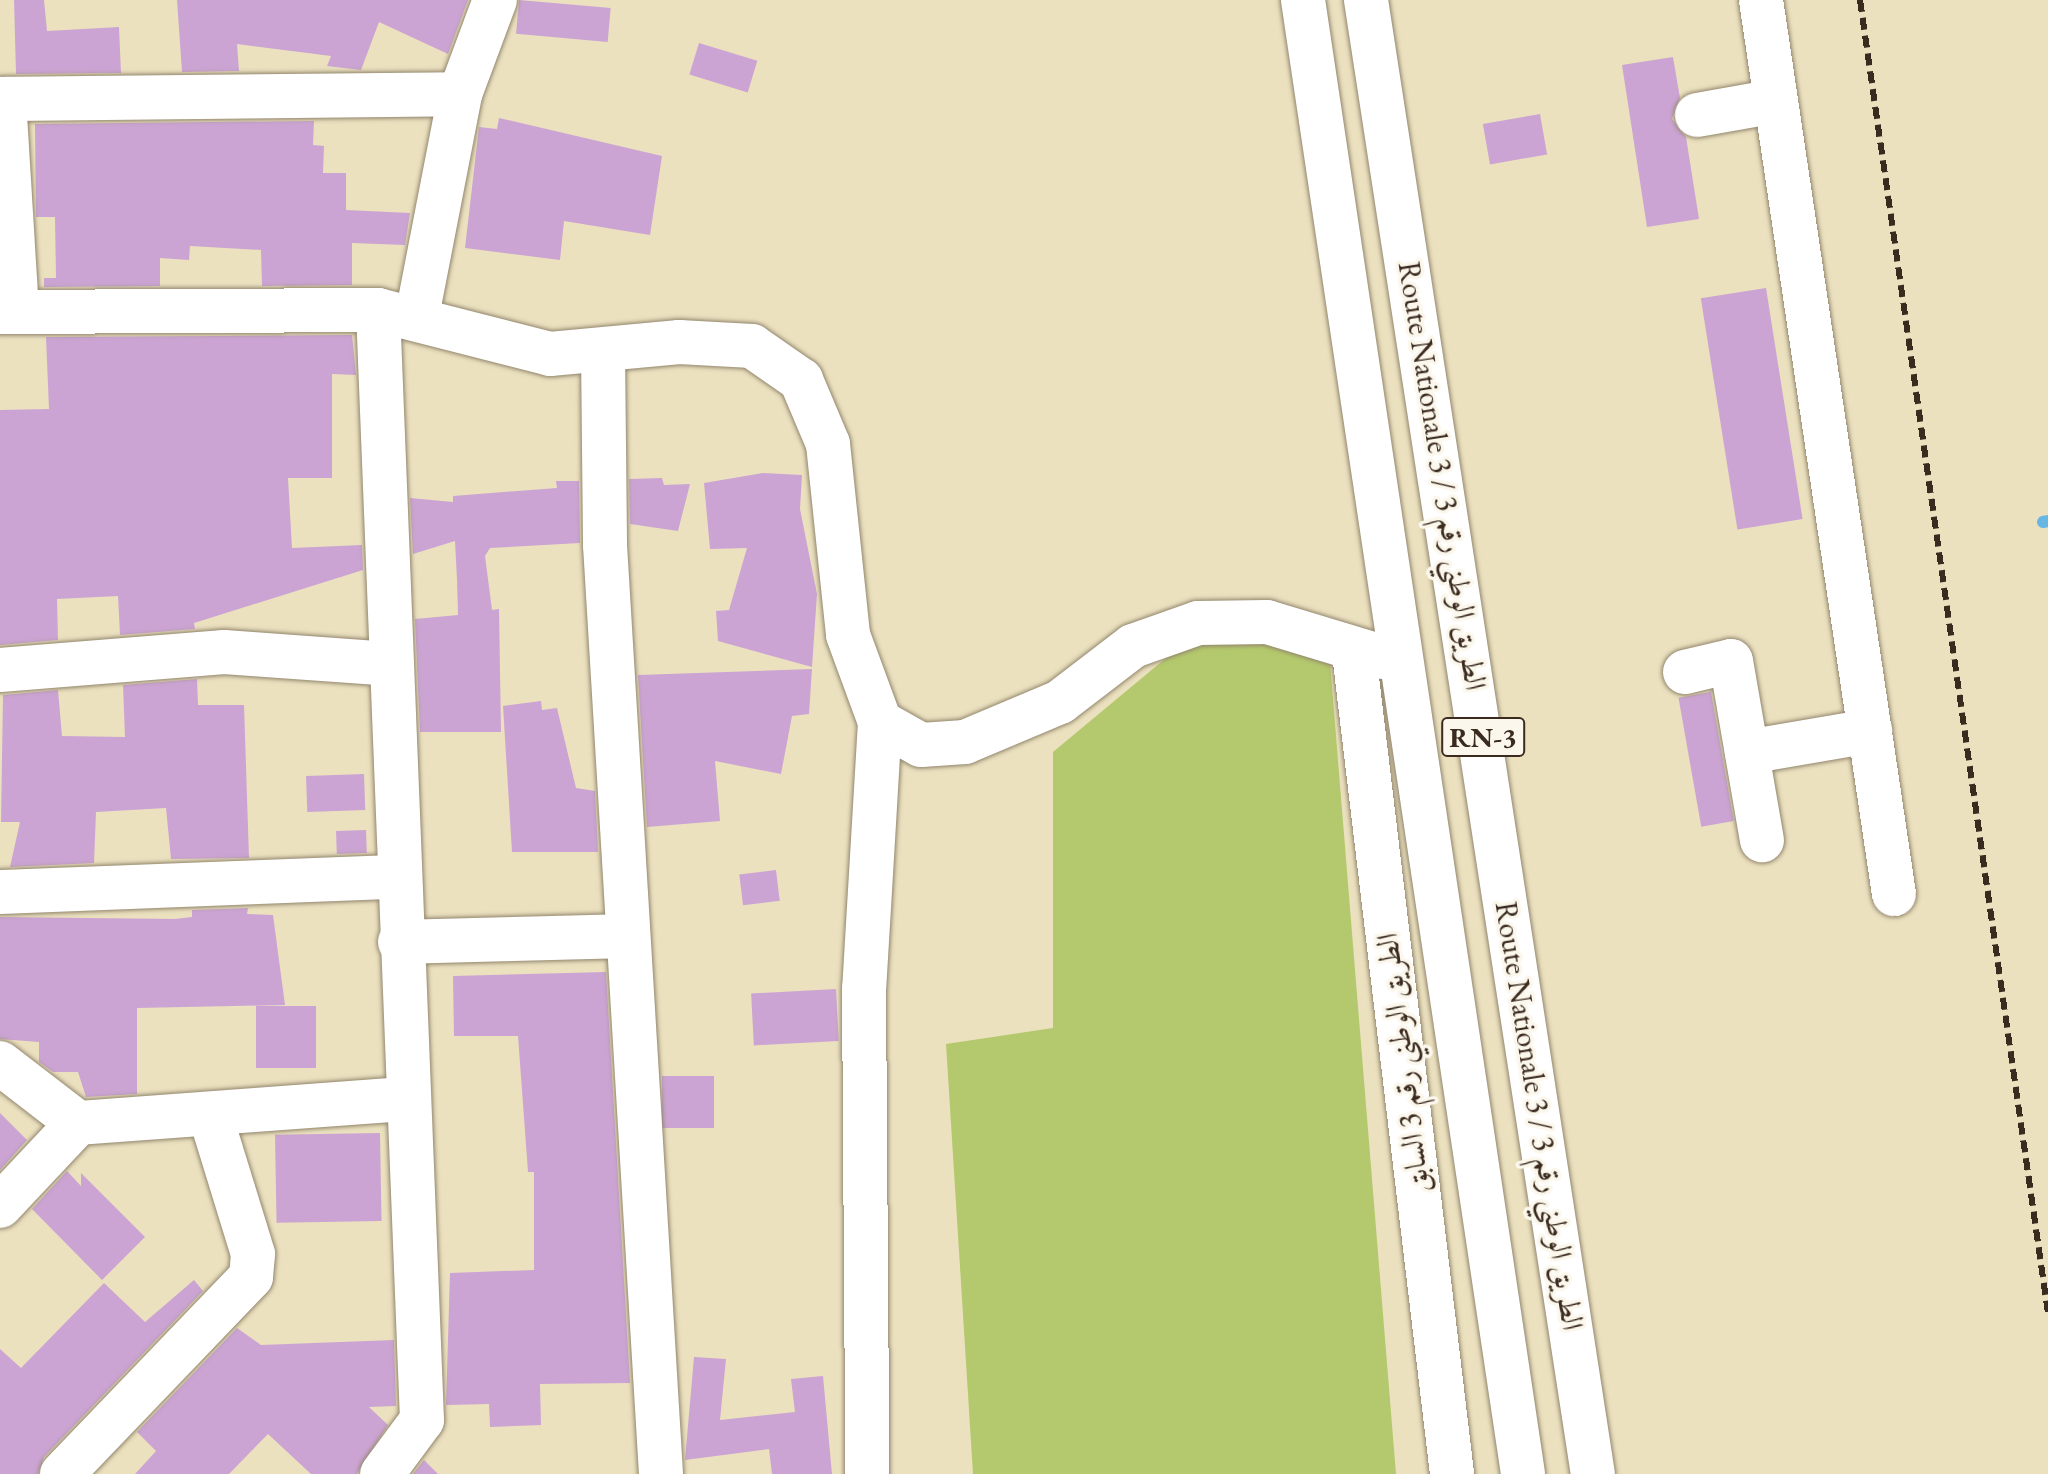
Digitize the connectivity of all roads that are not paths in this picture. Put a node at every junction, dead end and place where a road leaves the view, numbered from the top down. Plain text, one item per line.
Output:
1 (495, 0) edge
2 (1303, 0) edge
3 (1366, 0) edge
4 (1761, 0) edge
5 (460, 94) junction
6 (2, 99) edge
7 (1776, 101) junction
8 (1697, 115) dead end
9 (8, 310) edge
10 (398, 313) junction
11 (603, 351) junction
12 (1354, 653) junction
13 (1400, 660) junction
14 (390, 664) junction
15 (0, 670) edge
16 (1685, 672) dead end
17 (880, 722) junction
18 (1870, 731) junction
19 (1747, 752) junction
20 (1762, 840) dead end
21 (398, 877) junction
22 (1505, 891) junction
23 (0, 892) edge
24 (1894, 894) dead end
25 (1436, 898) junction
26 (626, 936) junction
27 (400, 942) junction
28 (0, 1063) edge
29 (406, 1099) junction
30 (210, 1114) junction
31 (78, 1123) junction
32 (0, 1206) edge
33 (62, 1474) edge
34 (382, 1474) edge
35 (661, 1474) edge
36 (867, 1474) edge
37 (1452, 1474) edge
38 (1523, 1474) edge
39 (1593, 1474) edge

1 - 5 main road
2 - 13 main road, RN-3
3 - 22 main road, Route Nationale 3 / الطريق الوطني رقم 3 / RN-3
4 - 7 main road
5 - 6 main road
5 - 10 main road
6 - 9 main road
7 - 8 main road
7 - 18 main road
9 - 10 main road
10 - 11 main road
10 - 14 main road
11 - 17 main road
11 - 26 main road
12 - 13 main road
12 - 17 main road
12 - 37 main road, الطريق الوطني رقم 3 السابق
13 - 25 main road, RN-3
14 - 15 main road
14 - 21 main road
16 - 19 main road
17 - 36 main road
18 - 19 main road
18 - 24 main road
19 - 20 main road
21 - 23 main road
21 - 27 main road
22 - 25 main road
22 - 39 main road, Route Nationale 3 / الطريق الوطني رقم 3 / RN-3
25 - 38 main road, RN-3
26 - 27 main road
26 - 35 main road
27 - 29 main road
28 - 31 main road
29 - 30 main road
29 - 34 main road
30 - 31 main road
30 - 33 main road
31 - 32 main road

